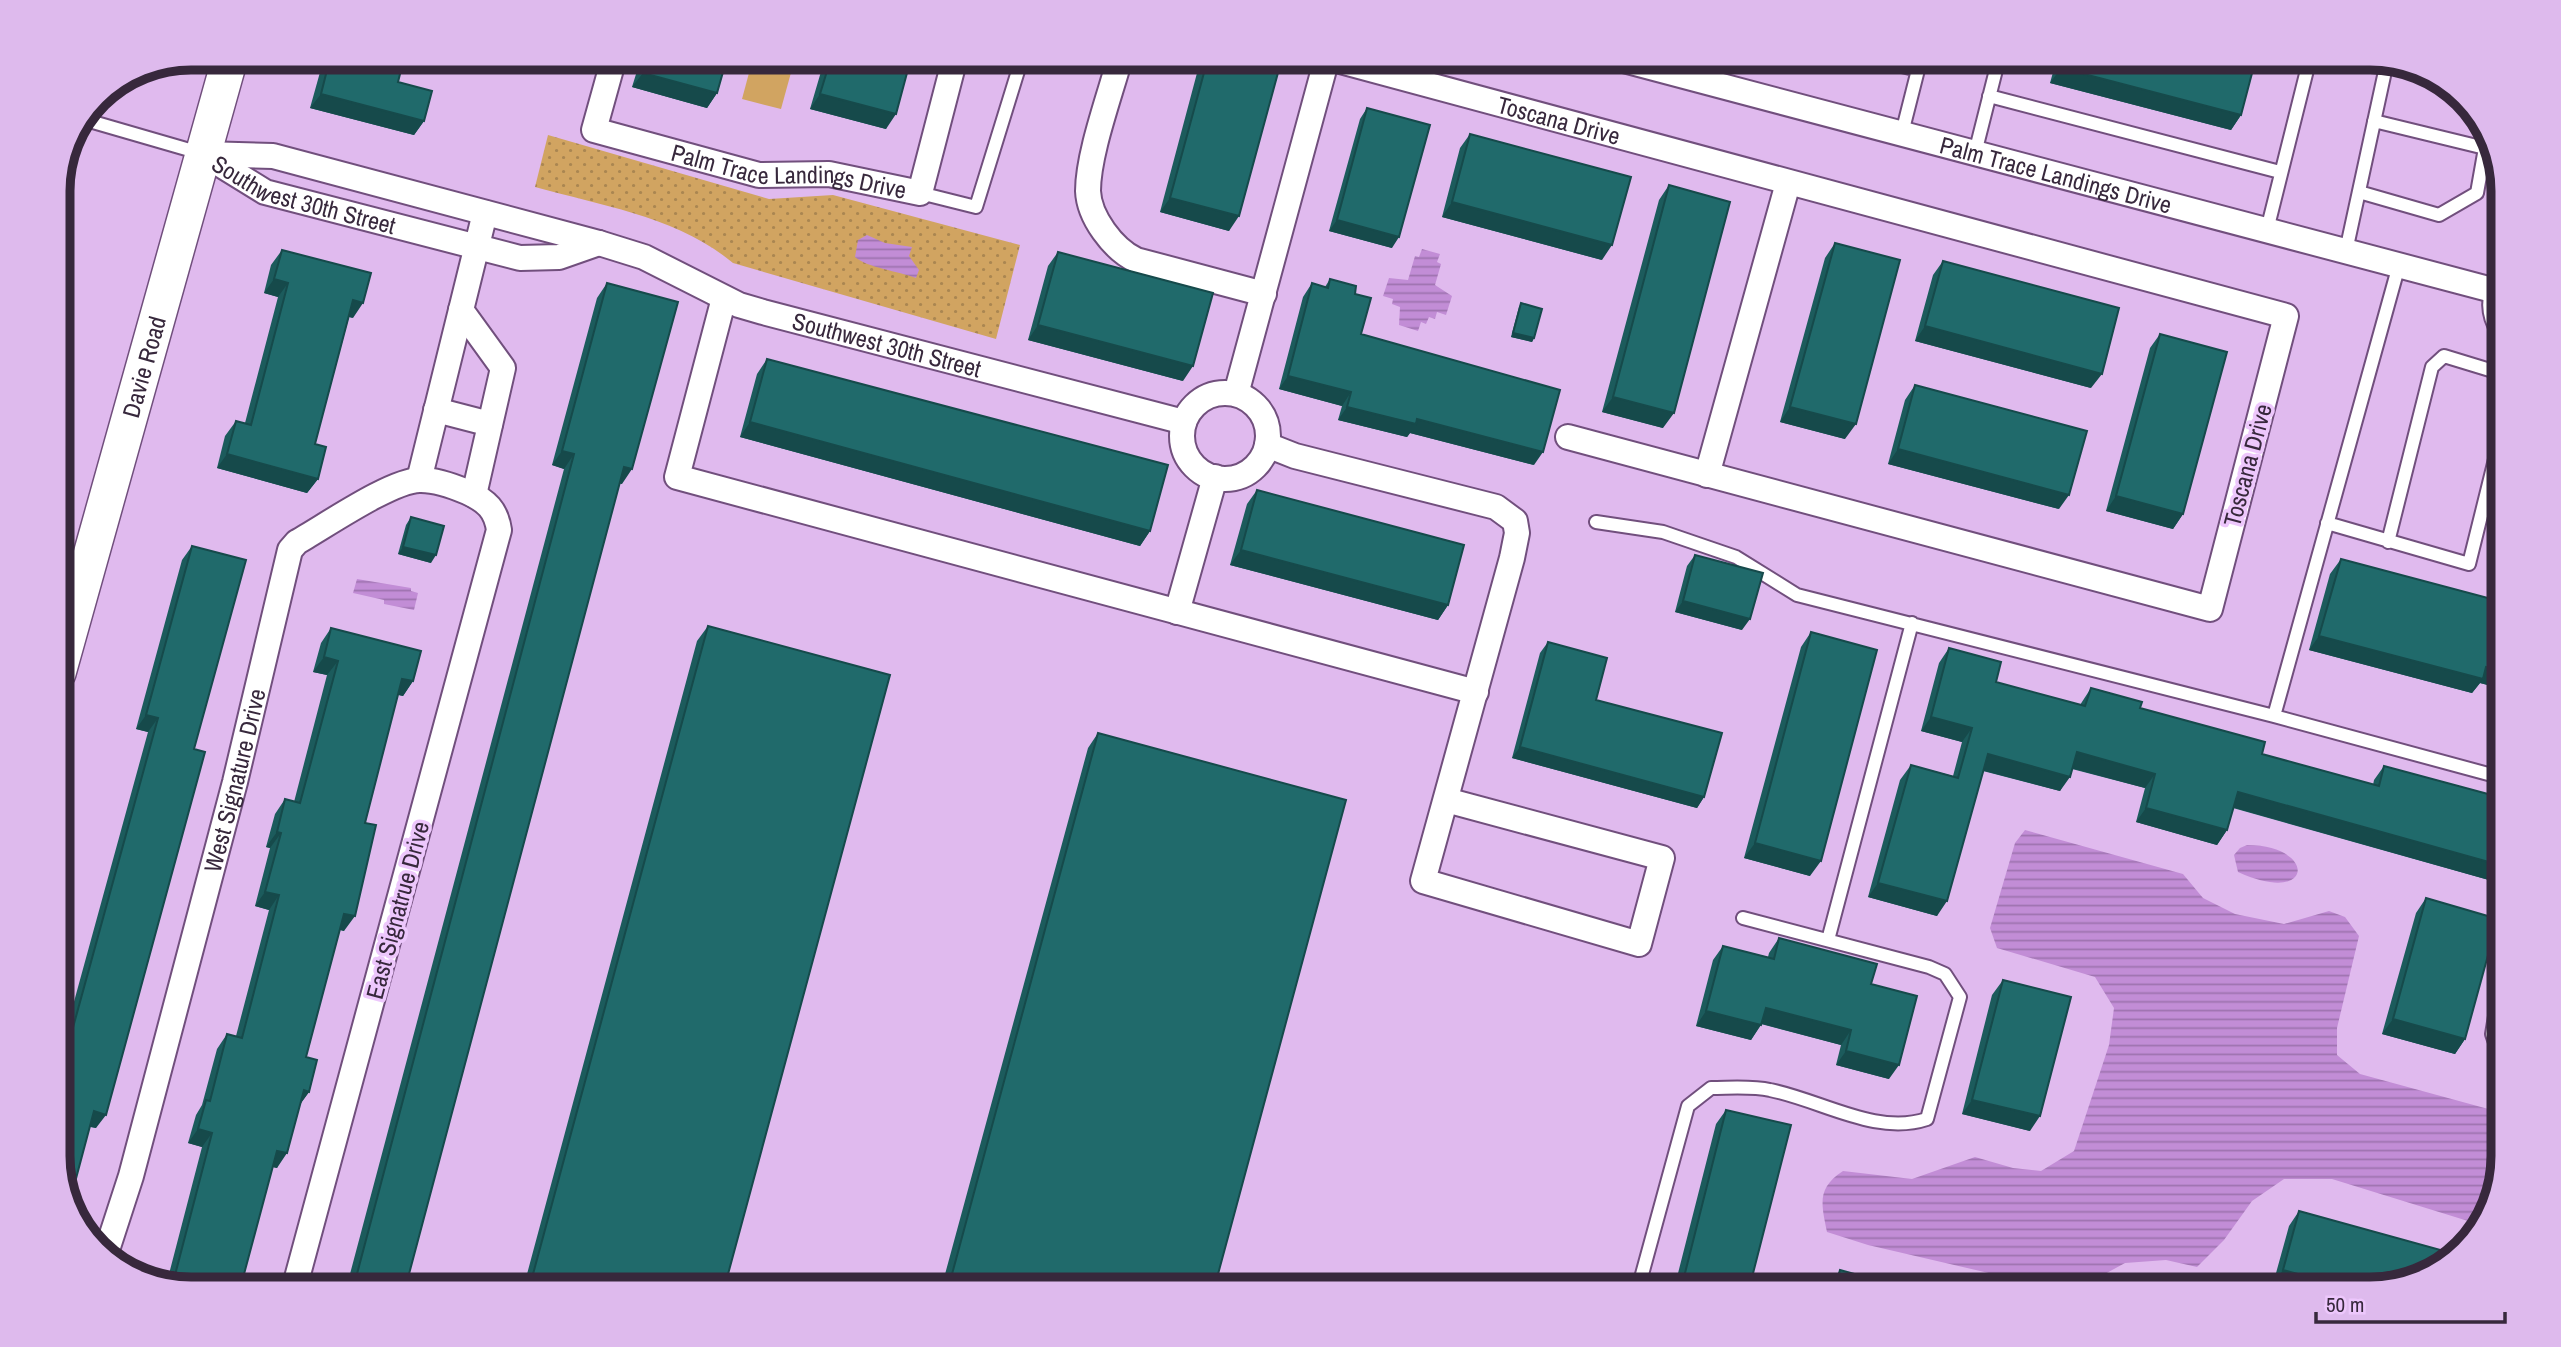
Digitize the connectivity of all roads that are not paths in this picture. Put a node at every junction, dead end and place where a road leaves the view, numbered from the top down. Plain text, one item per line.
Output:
1 (227, 70) edge
2 (611, 70) edge
3 (952, 70) edge
4 (1017, 70) edge
5 (1117, 70) edge
6 (1325, 70) edge
7 (1372, 70) edge
8 (1662, 70) edge
9 (1918, 70) edge
10 (1996, 70) edge
11 (2306, 70) edge
12 (2385, 71) edge
13 (1989, 96) junction
14 (2374, 121) junction
15 (92, 122) edge
16 (1902, 133) junction
17 (2483, 148) edge
18 (2485, 151) edge
19 (1975, 153) junction
20 (204, 154) junction
21 (2280, 172) junction
22 (1788, 183) junction
23 (2359, 192) junction
24 (920, 193) junction
25 (485, 213) junction
26 (2267, 230) junction
27 (599, 243) junction
28 (477, 247) junction
29 (2346, 251) junction
30 (2399, 265) junction
31 (2491, 282) edge
32 (1264, 294) junction
33 (724, 298) junction
34 (461, 310) junction
35 (2491, 370) edge
36 (1236, 394) junction
37 (436, 410) junction
38 (1184, 422) junction
39 (490, 424) junction
40 (1568, 437) dead end
41 (1267, 445) junction
42 (1707, 475) junction
43 (2491, 475) edge
44 (1215, 477) junction
45 (419, 480) junction
46 (474, 495) junction
47 (1596, 522) dead end
48 (2327, 523) junction
49 (499, 530) joint
50 (2388, 542) junction
51 (1177, 612) junction
52 (1912, 623) junction
53 (70, 630) edge
54 (1476, 692) junction
55 (2274, 716) junction
56 (2491, 775) edge
57 (1446, 800) junction
58 (1743, 918) dead end
59 (1828, 940) junction
60 (109, 1245) edge
61 (297, 1277) edge
62 (1641, 1277) edge

1 - 20 main road, Davie Road
2 - 24 street, Palm Trace Landings Drive
3 - 24 street, Palm Trace Landings Drive
4 - 24 lane
5 - 32 street
6 - 32 street
7 - 22 street, Toscana Drive
8 - 16 street, Palm Trace Landings Drive
9 - 16 lane
10 - 13 lane
11 - 21 lane
12 - 14 lane
13 - 19 lane
13 - 21 lane
14 - 17 lane
14 - 23 lane
15 - 20 lane
16 - 19 street, Palm Trace Landings Drive
18 - 23 lane
19 - 26 street, Palm Trace Landings Drive
20 - 25 street, Southwest 30th Street
20 - 28 street, Southwest 30th Street
20 - 53 main road, Davie Road
21 - 26 lane
22 - 42 street
22 - 42 street, Toscana Drive
23 - 29 lane
25 - 27 street, Southwest 30th Street
25 - 28 street
26 - 29 street, Palm Trace Landings Drive
27 - 28 street, Southwest 30th Street
27 - 33 street, Southwest 30th Street
28 - 34 street
29 - 30 street, Palm Trace Landings Drive
30 - 31 street, Palm Trace Landings Drive
30 - 48 lane
32 - 36 street
33 - 38 street, Southwest 30th Street
33 - 51 street
34 - 37 street
34 - 39 street
35 - 50 lane
36 - 38 street
36 - 41 street
37 - 39 street
37 - 45 street
38 - 44 street
39 - 46 street
40 - 42 street, Toscana Drive
41 - 44 street
41 - 54 street
43 - 50 lane
44 - 51 street
45 - 46 street, West Signature Drive
45 - 60 street, West Signature Drive
46 - 49 street, West Signature Drive
47 - 52 lane
48 - 50 lane
48 - 55 lane
49 - 61 street, East Signatrue Drive
51 - 54 street
52 - 55 lane
52 - 59 lane
54 - 57 street
55 - 56 lane
57 - 57 street
58 - 59 lane
59 - 62 lane

